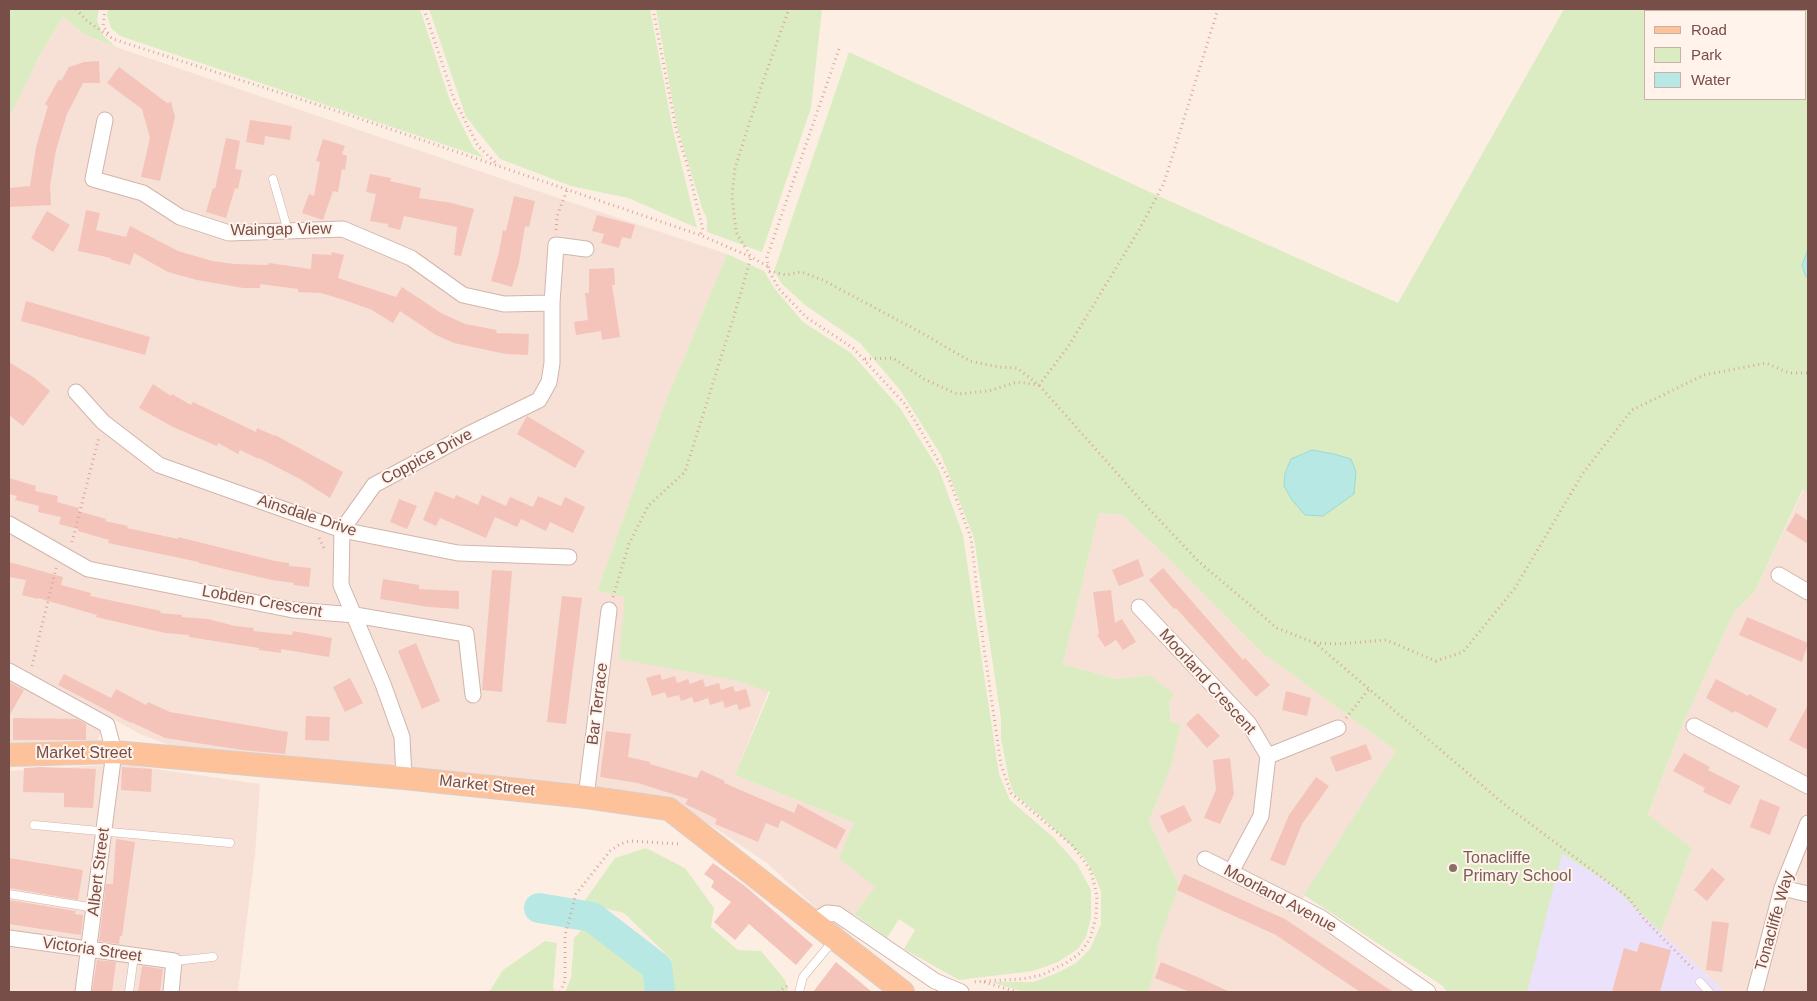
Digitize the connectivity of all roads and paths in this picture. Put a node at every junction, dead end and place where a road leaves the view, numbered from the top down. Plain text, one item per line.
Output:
1 (76, 9) edge
2 (104, 9) edge
3 (424, 9) edge
4 (653, 9) edge
5 (789, 9) edge
6 (1218, 9) edge
7 (113, 39) junction
8 (839, 50) dead end
9 (105, 120) dead end
10 (500, 167) junction
11 (273, 179) dead end
12 (566, 190) junction
13 (288, 231) junction
14 (700, 235) junction
15 (556, 246) junction
16 (586, 249) dead end
17 (751, 257) junction
18 (769, 269) junction
19 (552, 303) junction
20 (864, 359) junction
21 (1808, 373) edge
22 (1039, 386) junction
23 (76, 392) dead end
24 (103, 422) junction
25 (9, 524) edge
26 (342, 530) junction
27 (64, 555) junction
28 (569, 557) dead end
29 (1779, 575) dead end
30 (1808, 592) edge
31 (1140, 607) dead end
32 (609, 610) joint
33 (356, 615) junction
34 (1315, 643) junction
35 (9, 671) edge
36 (29, 682) junction
37 (1369, 689) junction
38 (473, 695) dead end
39 (1694, 726) dead end
40 (1338, 728) joint
41 (114, 752) junction
42 (9, 755) edge
43 (1268, 756) junction
44 (404, 778) junction
45 (1808, 786) edge
46 (586, 797) junction
47 (1808, 823) edge
48 (34, 825) dead end
49 (104, 832) junction
50 (702, 834) junction
51 (230, 843) dead end
52 (1205, 859) dead end
53 (1231, 872) junction
54 (1782, 888) junction
55 (9, 894) edge
56 (1808, 894) edge
57 (94, 908) junction
58 (813, 922) junction
59 (9, 938) edge
60 (836, 938) junction
61 (89, 950) junction
62 (134, 956) junction
63 (213, 957) dead end
64 (174, 961) junction
65 (980, 982) junction
66 (1700, 982) joint
67 (83, 992) edge
68 (128, 992) edge
69 (171, 992) edge
70 (560, 992) edge
71 (799, 992) edge
72 (903, 992) edge
73 (960, 992) edge
74 (1017, 992) edge
75 (1428, 992) edge
76 (1709, 992) edge
77 (1755, 992) edge

1 - 7 path
2 - 7 path
3 - 10 path
4 - 14 path
5 - 17 path
6 - 22 path
7 - 10 path
8 - 18 path
9 - 13 street, Waingap View
10 - 12 path
11 - 13 lane
12 - 14 path
12 - 15 path
13 - 19 street, Waingap View
14 - 17 path
15 - 16 street
15 - 19 street, Coppice Drive
17 - 18 path
17 - 32 path
18 - 20 path
18 - 22 path
19 - 26 street, Coppice Drive
20 - 22 path
20 - 65 path
21 - 34 path
22 - 34 path
23 - 24 street, Ainsdale Drive
24 - 26 street, Ainsdale Drive
24 - 27 path
25 - 27 street, Lobden Crescent
26 - 28 street, Ainsdale Drive
26 - 33 street
27 - 33 street, Lobden Crescent
27 - 36 path
29 - 30 street
31 - 43 street, Moorland Crescent
32 - 46 street, Bar Terrace
33 - 38 street, Lobden Crescent
33 - 44 street
34 - 37 path
35 - 36 street
36 - 41 street
37 - 40 path
37 - 66 path
39 - 45 street
40 - 43 street
41 - 42 main road, Market Street
41 - 44 main road, Market Street
41 - 49 street, Albert Street
43 - 53 street
44 - 46 main road, Market Street
46 - 50 main road, Market Street
47 - 54 street, Tonacliffe Way
48 - 49 lane
49 - 51 lane
49 - 57 street, Albert Street
50 - 58 main road, Market Street
50 - 70 path
52 - 53 street, Moorland Avenue
53 - 75 street, Moorland Avenue
54 - 56 street
54 - 77 street, Tonacliffe Way
55 - 57 lane
57 - 61 street, Albert Street
58 - 60 main road, Market Street
58 - 73 street
59 - 61 street, Victoria Street
60 - 71 lane
60 - 72 main road, Market Street
61 - 62 street, Victoria Street
61 - 67 street, Albert Street
62 - 64 street, Victoria Street
62 - 68 lane
63 - 64 lane
64 - 69 street
65 - 73 path
65 - 74 path
66 - 76 lane

